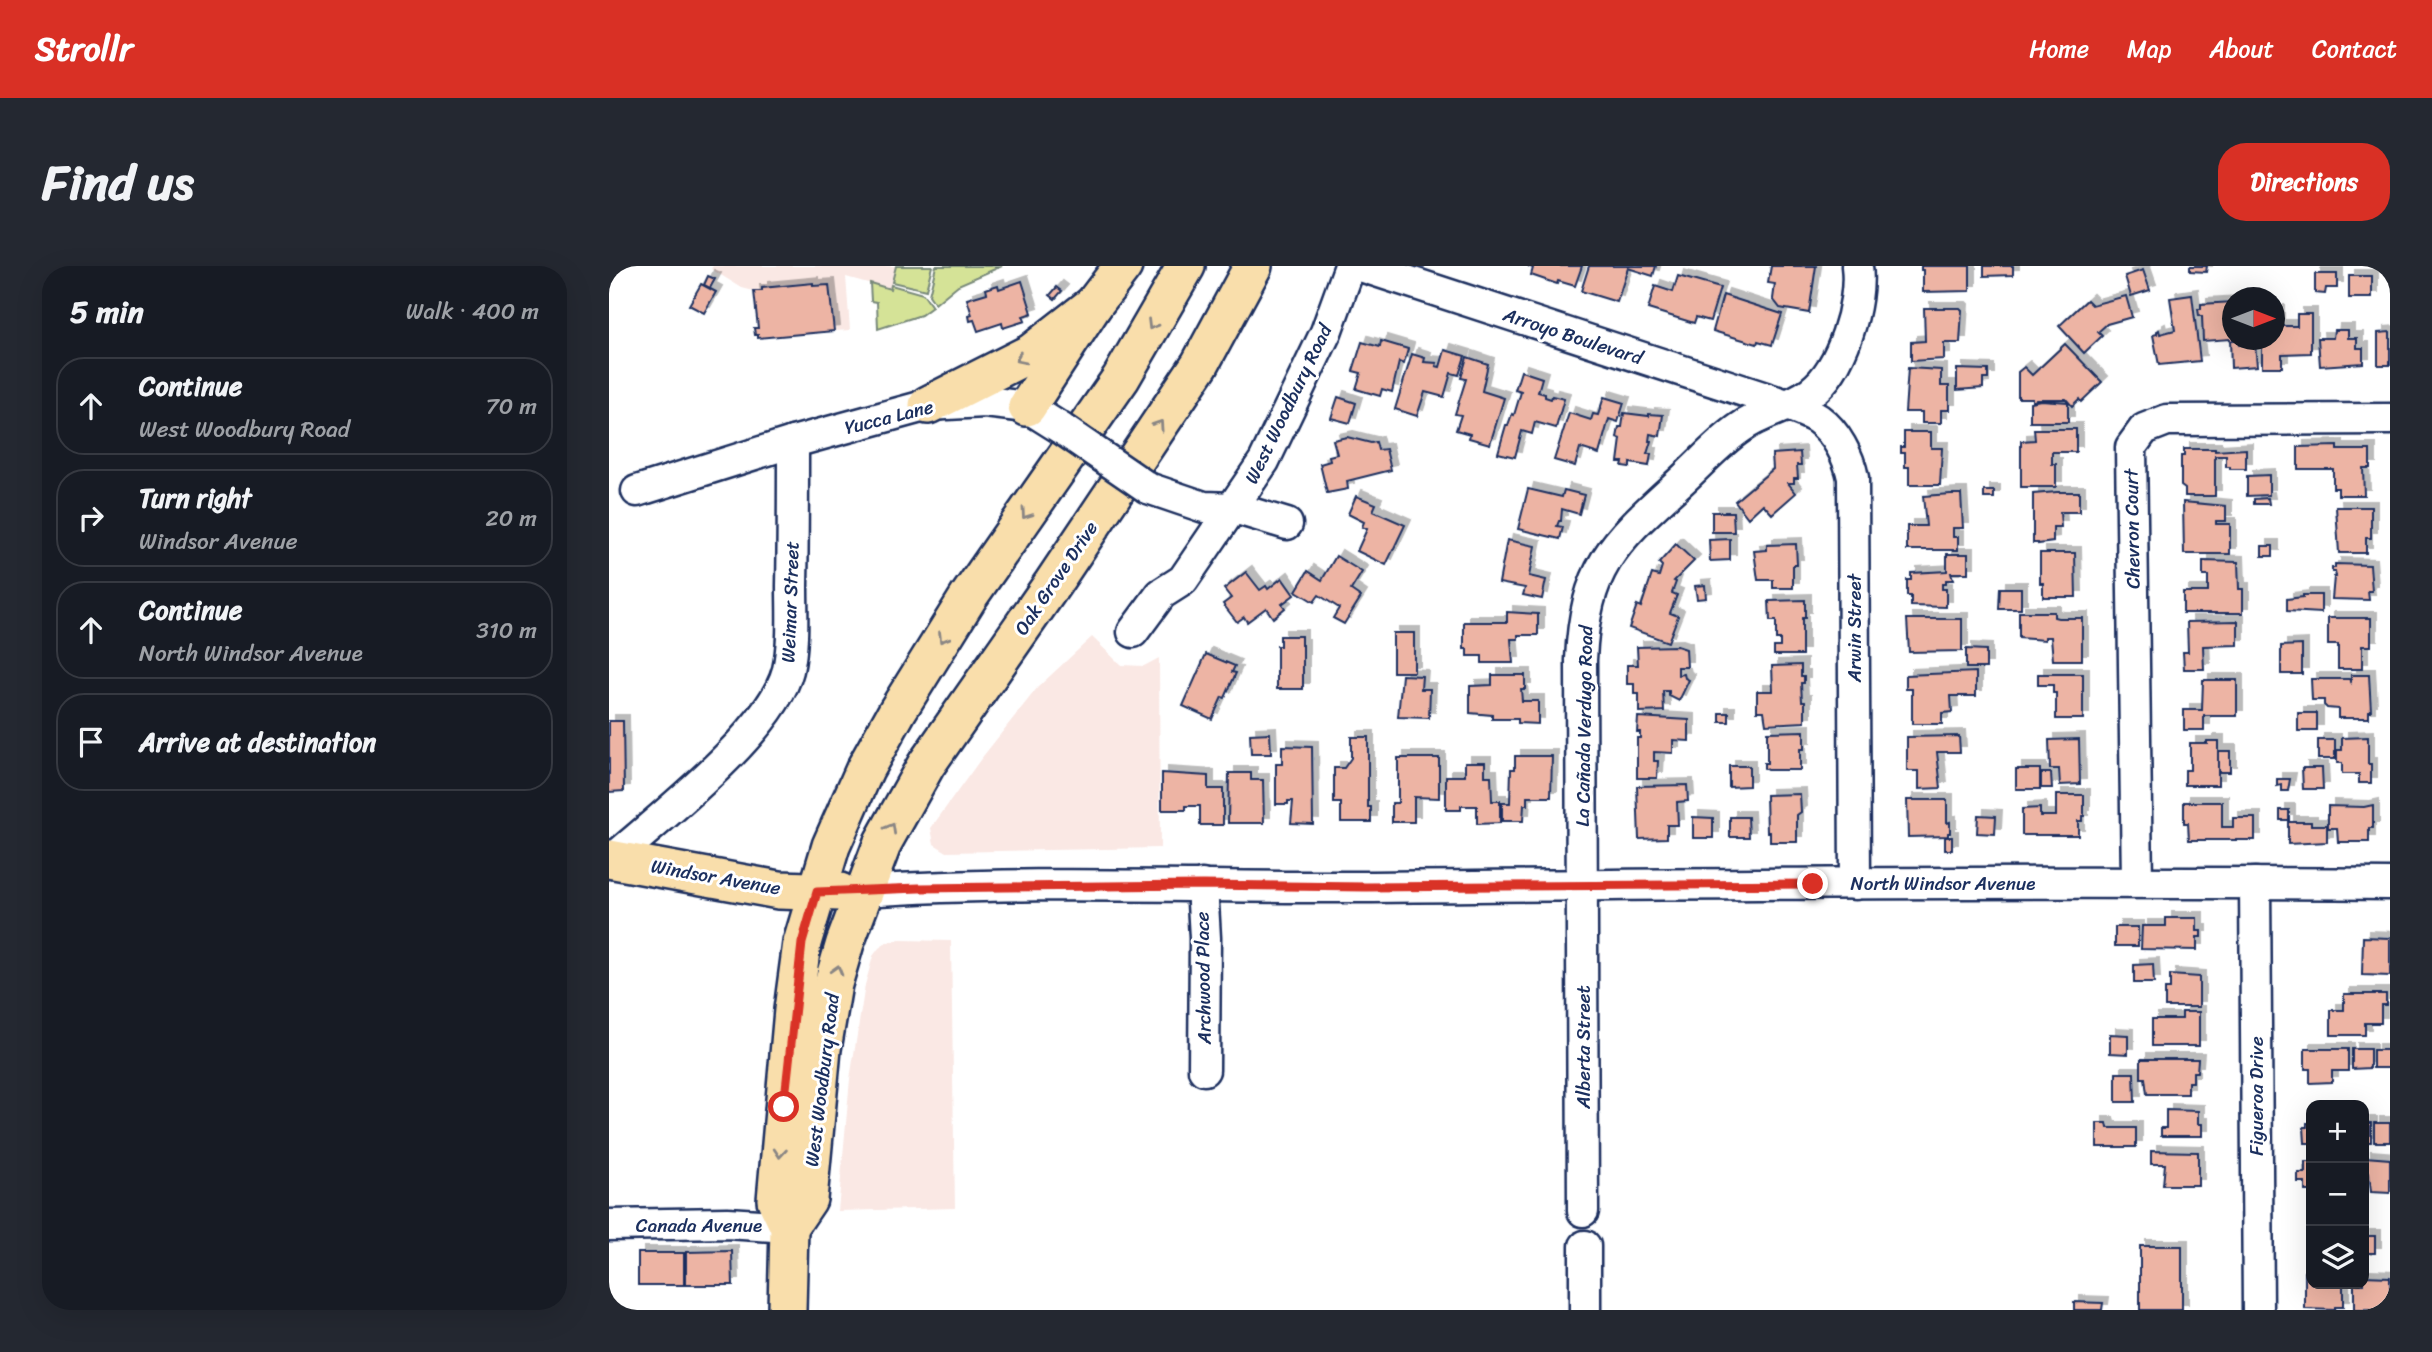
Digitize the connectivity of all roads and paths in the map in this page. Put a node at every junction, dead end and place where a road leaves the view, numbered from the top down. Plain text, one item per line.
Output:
1 (1122, 266) edge
2 (1186, 266) edge
3 (1253, 266) edge
4 (1350, 266) edge
5 (1361, 266) edge
6 (1857, 266) edge
7 (1094, 304) junction
8 (927, 405) junction
9 (1787, 405) junction
10 (1027, 407) junction
11 (2390, 418) edge
12 (793, 442) junction
13 (637, 491) dead end
14 (1234, 508) junction
15 (1287, 524) dead end
16 (1133, 632) dead end
17 (611, 859) edge
18 (2137, 882) junction
19 (2255, 883) junction
20 (1582, 884) junction
21 (1855, 884) junction
22 (2390, 884) edge
23 (1202, 885) junction
24 (865, 891) junction
25 (817, 892) junction
26 (1204, 1070) dead end
27 (1583, 1211) dead end
28 (609, 1225) edge
29 (789, 1227) junction
30 (1585, 1246) dead end
31 (787, 1310) edge
32 (1585, 1310) edge
33 (2258, 1310) edge

1 - 7 main road
2 -> 25 main road
24 -> 3 main road, Oak Grove Drive
4 - 14 street, West Woodbury Road
5 - 9 street, Arroyo Boulevard
6 - 9 street, La Cañada Verdugo Road
7 -> 8 main road
7 - 10 main road
8 - 10 street, Yucca Lane
8 - 12 street, Yucca Lane
9 - 20 street, La Cañada Verdugo Road
9 - 21 street, Arwin Street
10 - 14 street, Yucca Lane, bridge
11 - 18 street, Chevron Court
12 - 13 street, Yucca Lane
12 - 17 street, Weimar Street
14 - 15 street, Yucca Lane
14 - 16 street, West Woodbury Road
17 - 25 main road, Windsor Avenue
18 - 19 street, North Windsor Avenue
18 - 21 street, North Windsor Avenue
19 - 22 street, North Windsor Avenue
19 - 33 street, Figueroa Drive
20 - 21 street, North Windsor Avenue
20 - 23 street, North Windsor Avenue
20 - 27 street, Alberta Street
23 - 24 street, North Windsor Avenue
23 - 26 street, Archwood Place
24 - 25 main road, Windsor Avenue
29 -> 24 main road, West Woodbury Road
25 -> 29 main road, West Woodbury Road
28 - 29 street, Canada Avenue
29 - 31 main road, West Woodbury Road
30 - 32 street

